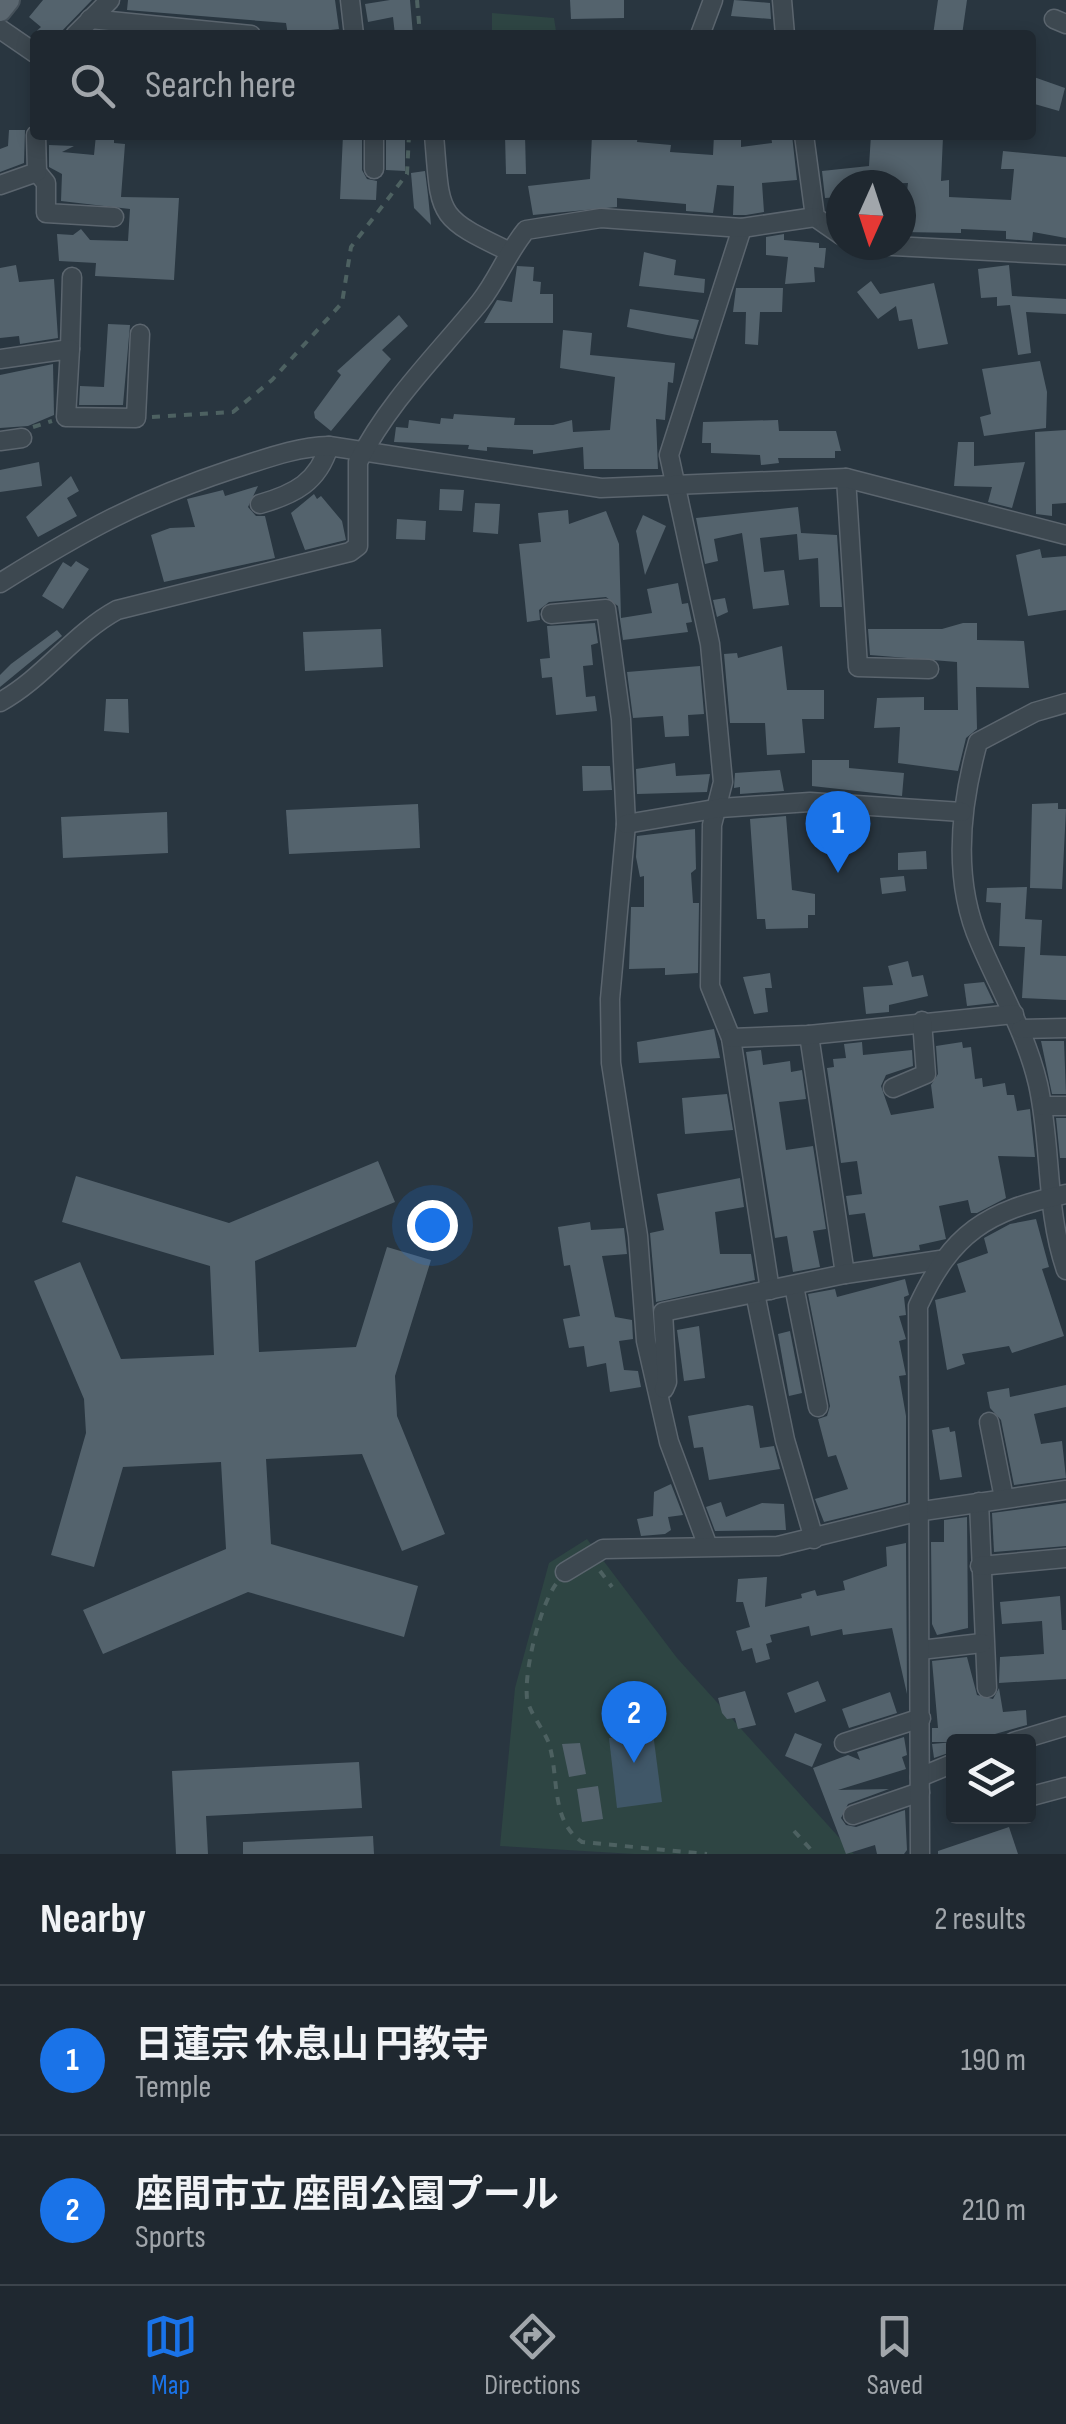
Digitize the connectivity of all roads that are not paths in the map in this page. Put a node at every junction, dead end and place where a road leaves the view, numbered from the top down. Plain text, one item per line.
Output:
1 (8, 0) edge
2 (110, 0) edge
3 (350, 0) edge
4 (713, 0) edge
5 (782, 0) edge
6 (0, 10) edge
7 (90, 19) junction
8 (0, 30) edge
9 (80, 30) edge
10 (201, 30) edge
11 (353, 30) edge
12 (702, 30) edge
13 (785, 30) edge
14 (30, 50) edge
15 (36, 140) edge
16 (374, 140) edge
17 (435, 140) edge
18 (805, 140) edge
19 (374, 169) dead end
20 (37, 172) junction
21 (0, 186) edge
22 (815, 216) junction
23 (114, 217) dead end
24 (826, 224) edge
25 (742, 228) junction
26 (916, 247) edge
27 (508, 251) junction
28 (1066, 256) edge
29 (72, 277) dead end
30 (140, 334) dead end
31 (70, 349) junction
32 (0, 358) edge
33 (22, 438) road end
34 (0, 442) edge
35 (329, 446) junction
36 (363, 452) junction
37 (846, 478) junction
38 (672, 482) junction
39 (260, 504) dead end
40 (1066, 536) edge
41 (0, 584) edge
42 (551, 614) dead end
43 (929, 669) dead end
44 (0, 702) edge
45 (1066, 703) edge
46 (720, 808) junction
47 (962, 812) junction
48 (626, 824) junction
49 (922, 1021) junction
50 (1018, 1022) junction
51 (1066, 1028) edge
52 (808, 1035) junction
53 (731, 1038) junction
54 (893, 1088) dead end
55 (1043, 1106) junction
56 (1066, 1106) edge
57 (1066, 1194) edge
58 (1048, 1200) junction
59 (940, 1260) junction
60 (1066, 1270) edge
61 (845, 1274) junction
62 (794, 1286) junction
63 (762, 1291) junction
64 (661, 1394) junction
65 (818, 1407) dead end
66 (989, 1422) dead end
67 (1066, 1490) edge
68 (1004, 1498) junction
69 (979, 1502) junction
70 (916, 1512) junction
71 (814, 1539) junction
72 (707, 1544) junction
73 (1066, 1558) edge
74 (980, 1566) junction
75 (565, 1572) road end
76 (982, 1643) junction
77 (920, 1650) junction
78 (987, 1688) dead end
79 (921, 1718) junction
80 (1066, 1726) edge
81 (1036, 1735) edge
82 (844, 1743) dead end
83 (946, 1767) edge
84 (920, 1784) junction
85 (1066, 1788) edge
86 (1036, 1795) edge
87 (853, 1815) dead end
88 (920, 1854) edge

1 - 6 main road
2 - 7 street
3 - 11 street
4 - 12 street
5 - 13 street
7 - 9 street
7 - 10 street
8 - 14 street
15 - 20 street
16 - 19 street
17 - 27 street
18 - 22 street
20 - 21 street
20 - 23 street
22 - 24 street
22 - 25 street
25 - 27 street
25 - 38 street
26 - 28 street
27 - 36 street
29 - 31 street
30 - 31 street
31 - 32 street
33 - 34 street
35 - 36 street
35 - 39 street
35 - 41 street
36 - 38 street
36 - 44 street
37 - 38 street
37 - 40 street
37 - 43 street
38 - 46 street
42 - 48 street
45 - 47 street
46 - 47 street
46 - 48 street
46 - 53 street
47 - 50 street
48 - 64 street
49 - 50 street
49 - 52 street
49 - 54 street
50 - 51 street
50 - 55 street
52 - 53 street
52 - 61 street
53 - 63 street
55 - 56 street
55 - 58 street
57 - 58 street
58 - 59 street
58 - 60 street
59 - 61 street
59 - 70 street
61 - 62 street
62 - 63 street
62 - 65 street
63 - 64 street
63 - 71 street
64 - 72 street
66 - 68 street
67 - 68 street
68 - 69 street
69 - 70 street
69 - 74 street
70 - 71 street
70 - 77 street
71 - 72 street
72 - 75 street
73 - 74 street
74 - 76 street
76 - 77 street
76 - 78 street
77 - 79 street
79 - 82 street
79 - 84 street
80 - 81 street
83 - 84 street
84 - 87 street
84 - 88 street
85 - 86 street

